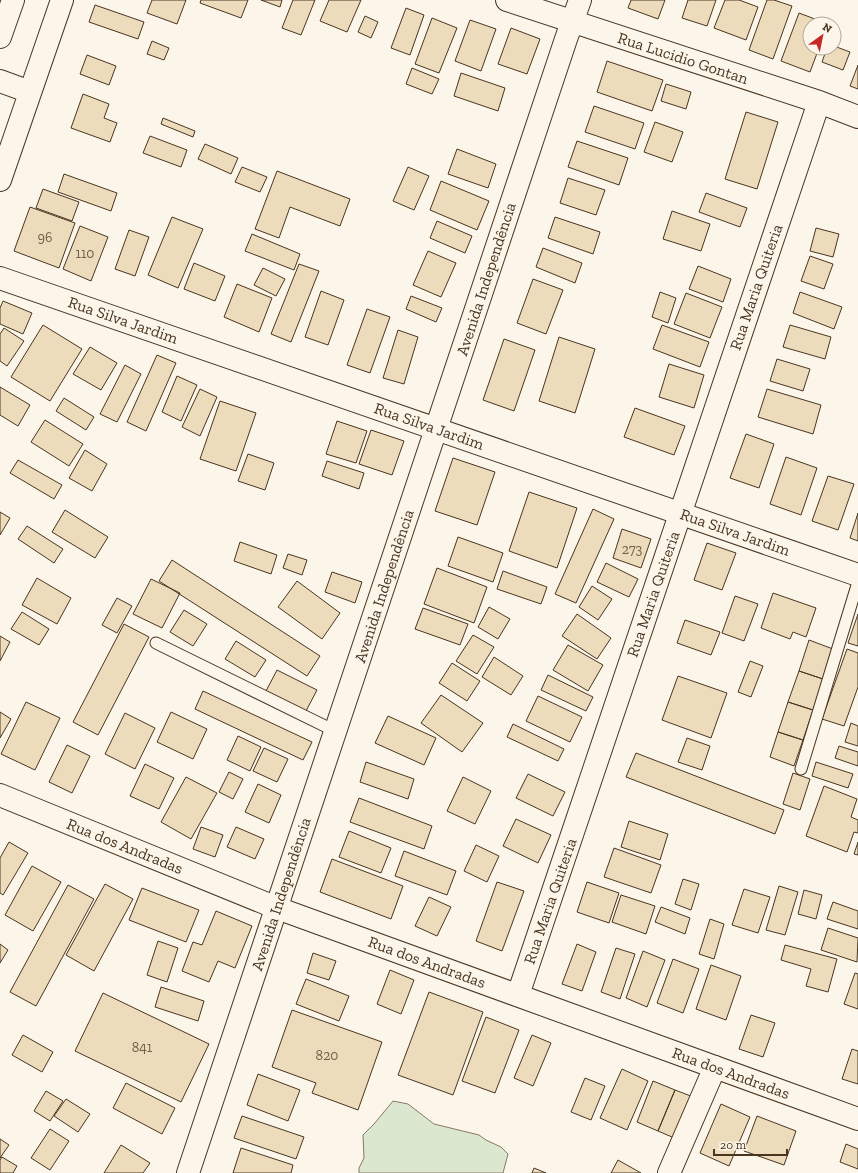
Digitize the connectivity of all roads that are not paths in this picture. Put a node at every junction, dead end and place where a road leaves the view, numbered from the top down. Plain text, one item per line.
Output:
1 (13, 0) edge
2 (62, 0) edge
3 (507, 0) edge
4 (580, 0) edge
5 (572, 22) junction
6 (0, 37) edge
7 (0, 81) edge
8 (30, 92) junction
9 (819, 102) junction
10 (858, 117) edge
11 (0, 180) edge
12 (0, 278) edge
13 (436, 429) junction
14 (680, 513) junction
15 (858, 575) edge
16 (858, 582) edge
17 (156, 643) dead end
18 (335, 731) junction
19 (801, 769) dead end
20 (0, 795) edge
21 (277, 908) junction
22 (518, 995) junction
23 (715, 1066) junction
24 (858, 1119) edge
25 (188, 1173) edge
26 (669, 1173) edge

1 - 6 street
2 - 8 street
3 - 5 street, Rua Lucidio Gontan
4 - 5 street, Avenida Independência
5 - 9 street, Rua Lucidio Gontan
5 - 13 street, Avenida Independência
7 - 8 street
8 - 11 street
9 - 10 street, Rua Lucidio Gontan
9 - 14 street, Rua Maria Quiteria
12 - 13 street, Rua Silva Jardim
13 - 14 street, Rua Silva Jardim
13 - 18 street, Avenida Independência
14 - 15 street, Rua Silva Jardim
14 - 22 street, Rua Maria Quiteria
16 - 19 lane
17 - 18 lane
18 - 21 street, Avenida Independência
20 - 21 street, Rua dos Andradas
21 - 22 street, Rua dos Andradas
21 - 25 street, Avenida Independência
22 - 23 street, Rua dos Andradas
23 - 24 street, Rua dos Andradas
23 - 26 street

